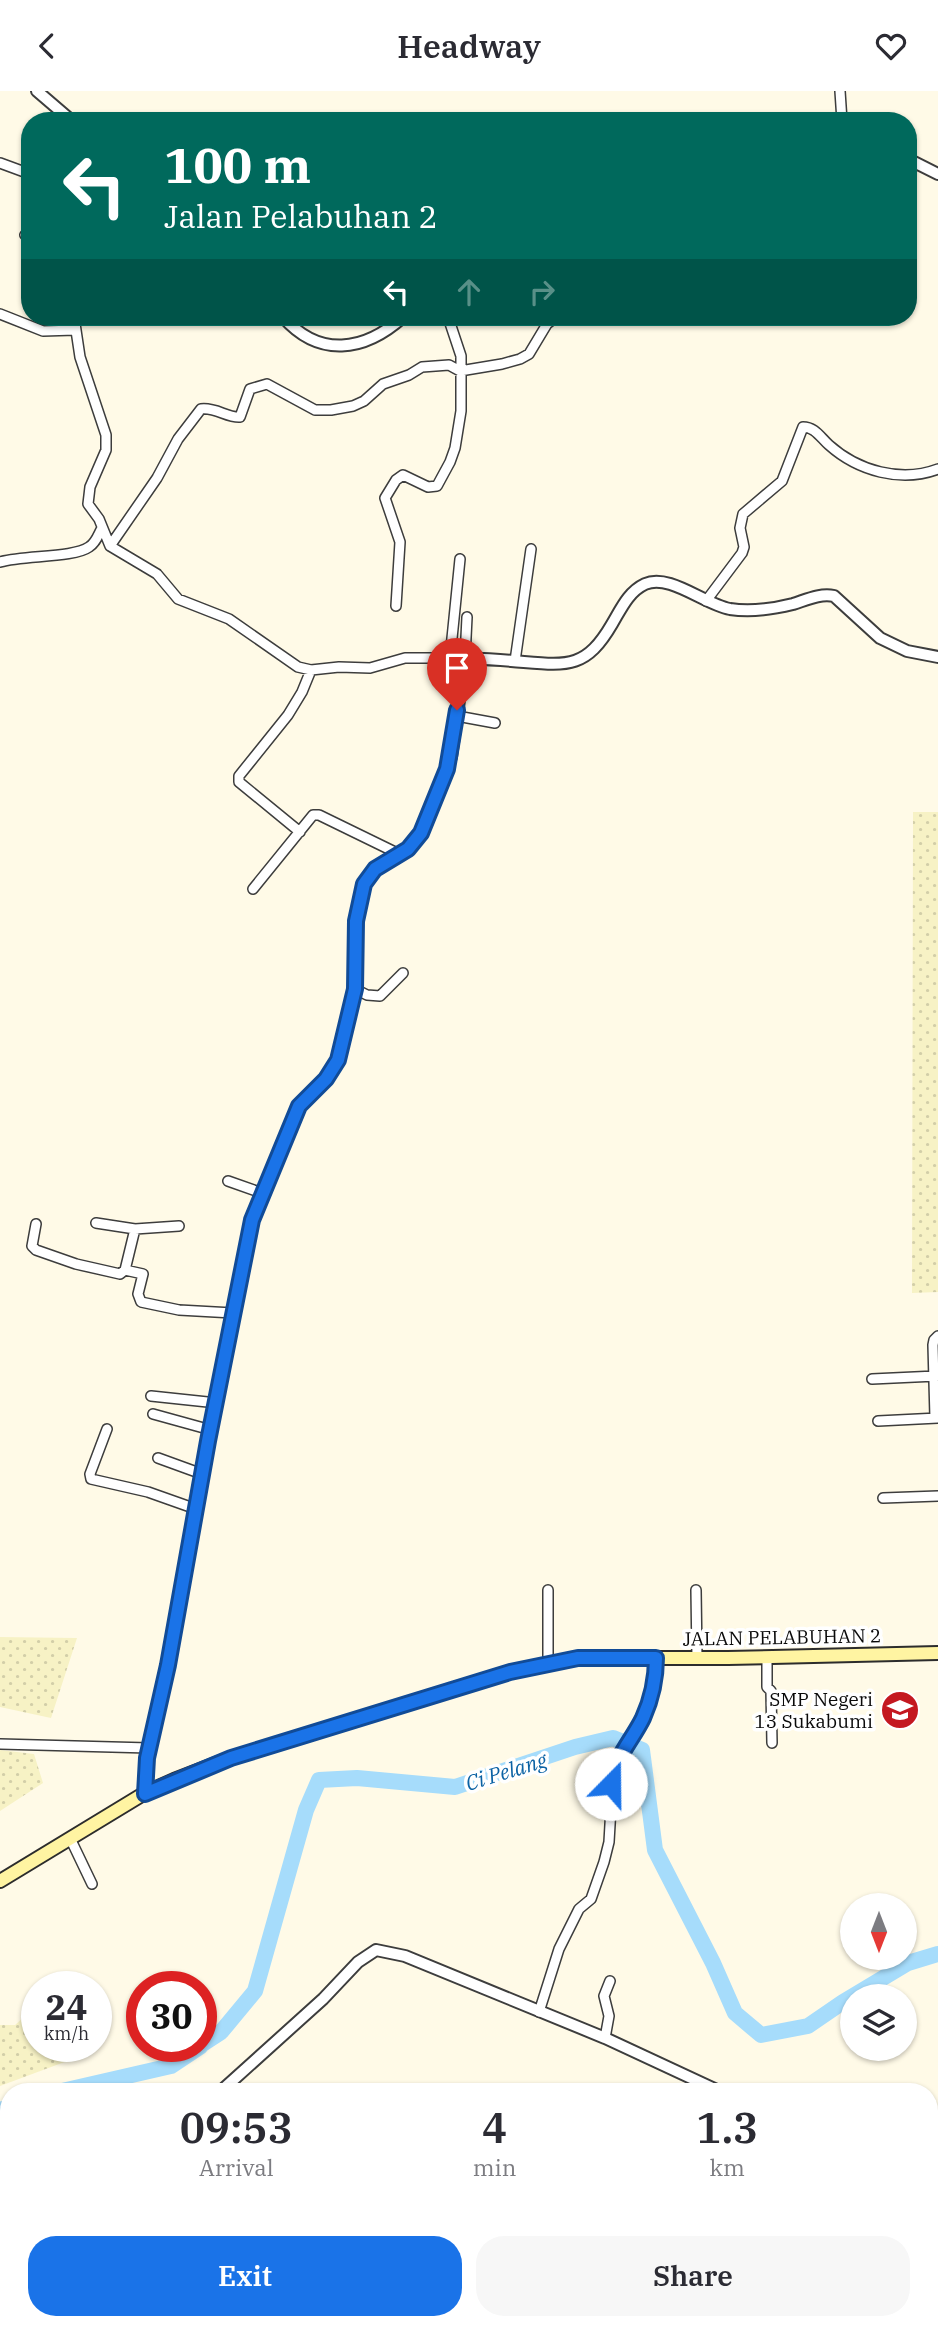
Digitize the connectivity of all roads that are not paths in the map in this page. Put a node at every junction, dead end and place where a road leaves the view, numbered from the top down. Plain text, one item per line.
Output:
1 (37, 91) edge
2 (840, 91) edge
3 (62, 112) edge
4 (841, 112) edge
5 (0, 163) edge
6 (917, 164) edge
7 (21, 171) edge
8 (938, 174) edge
9 (0, 314) edge
10 (21, 322) edge
11 (30, 326) edge
12 (75, 326) edge
13 (292, 326) edge
14 (390, 326) edge
15 (452, 326) edge
16 (546, 326) edge
17 (75, 330) junction
18 (460, 371) junction
19 (938, 469) edge
20 (102, 528) junction
21 (110, 546) junction
22 (531, 549) dead end
23 (460, 558) dead end
24 (0, 562) edge
25 (706, 601) junction
26 (396, 606) dead end
27 (467, 617) dead end
28 (938, 657) edge
29 (450, 658) junction
30 (465, 658) junction
31 (515, 661) junction
32 (311, 670) junction
33 (457, 716) junction
34 (495, 723) dead end
35 (300, 832) junction
36 (399, 854) junction
37 (253, 889) dead end
38 (403, 973) dead end
39 (355, 989) junction
40 (228, 1181) dead end
41 (262, 1193) junction
42 (96, 1223) dead end
43 (36, 1224) dead end
44 (179, 1226) dead end
45 (135, 1229) junction
46 (124, 1270) junction
47 (233, 1313) junction
48 (938, 1336) edge
49 (936, 1376) edge
50 (872, 1379) dead end
51 (151, 1397) dead end
52 (217, 1403) junction
53 (153, 1414) dead end
54 (936, 1418) edge
55 (878, 1420) dead end
56 (107, 1429) dead end
57 (211, 1430) junction
58 (158, 1458) dead end
59 (202, 1474) junction
60 (938, 1496) edge
61 (883, 1498) dead end
62 (196, 1509) junction
63 (548, 1590) dead end
64 (696, 1590) dead end
65 (938, 1653) edge
66 (767, 1657) junction
67 (656, 1658) junction
68 (698, 1658) junction
69 (548, 1663) junction
70 (772, 1743) dead end
71 (0, 1744) edge
72 (149, 1748) junction
73 (145, 1794) junction
74 (70, 1838) junction
75 (0, 1881) edge
76 (92, 1884) dead end
77 (610, 1981) dead end
78 (539, 2012) junction
79 (605, 2038) junction
80 (230, 2083) edge
81 (702, 2083) edge

1 - 3 street
2 - 4 street
5 - 7 street
6 - 8 street
9 - 10 street
11 - 17 street
12 - 17 street
13 - 14 street
15 - 18 street
16 - 18 street
17 - 20 street
18 - 21 street
18 - 26 street
19 - 25 street
20 - 21 street
20 - 24 street
21 - 32 street
22 - 31 street
23 - 29 street
25 - 28 street
25 - 31 street
27 - 30 street
29 - 30 street
29 - 32 street
30 - 31 street
30 - 33 street
32 - 35 street
33 - 34 street
33 - 36 street
35 - 36 street
35 - 37 street
36 - 39 street
38 - 39 street
39 - 41 street
40 - 41 street
41 - 47 street
42 - 45 street
43 - 46 street
44 - 45 street
45 - 46 street
46 - 47 street
47 - 52 street
48 - 49 street
49 - 50 street
49 - 54 street
51 - 52 street
52 - 57 street
53 - 57 street
54 - 55 street
56 - 62 street
57 - 59 street
58 - 59 street
59 - 62 street
60 - 61 street
62 - 72 street
63 - 69 street
64 - 68 street
65 - 66 main road, JALAN PELABUHAN 2
66 - 68 main road, JALAN PELABUHAN 2
66 - 70 street
67 - 68 main road, JALAN PELABUHAN 2
67 - 69 main road, JALAN PELABUHAN 2
67 - 78 street
69 - 73 main road, JALAN PELABUHAN 2
71 - 72 street
72 - 73 street
73 - 74 main road, JALAN PELABUHAN 2
74 - 75 main road, JALAN PELABUHAN 2
74 - 76 street
77 - 79 street
78 - 79 street
78 - 80 street
79 - 81 street

